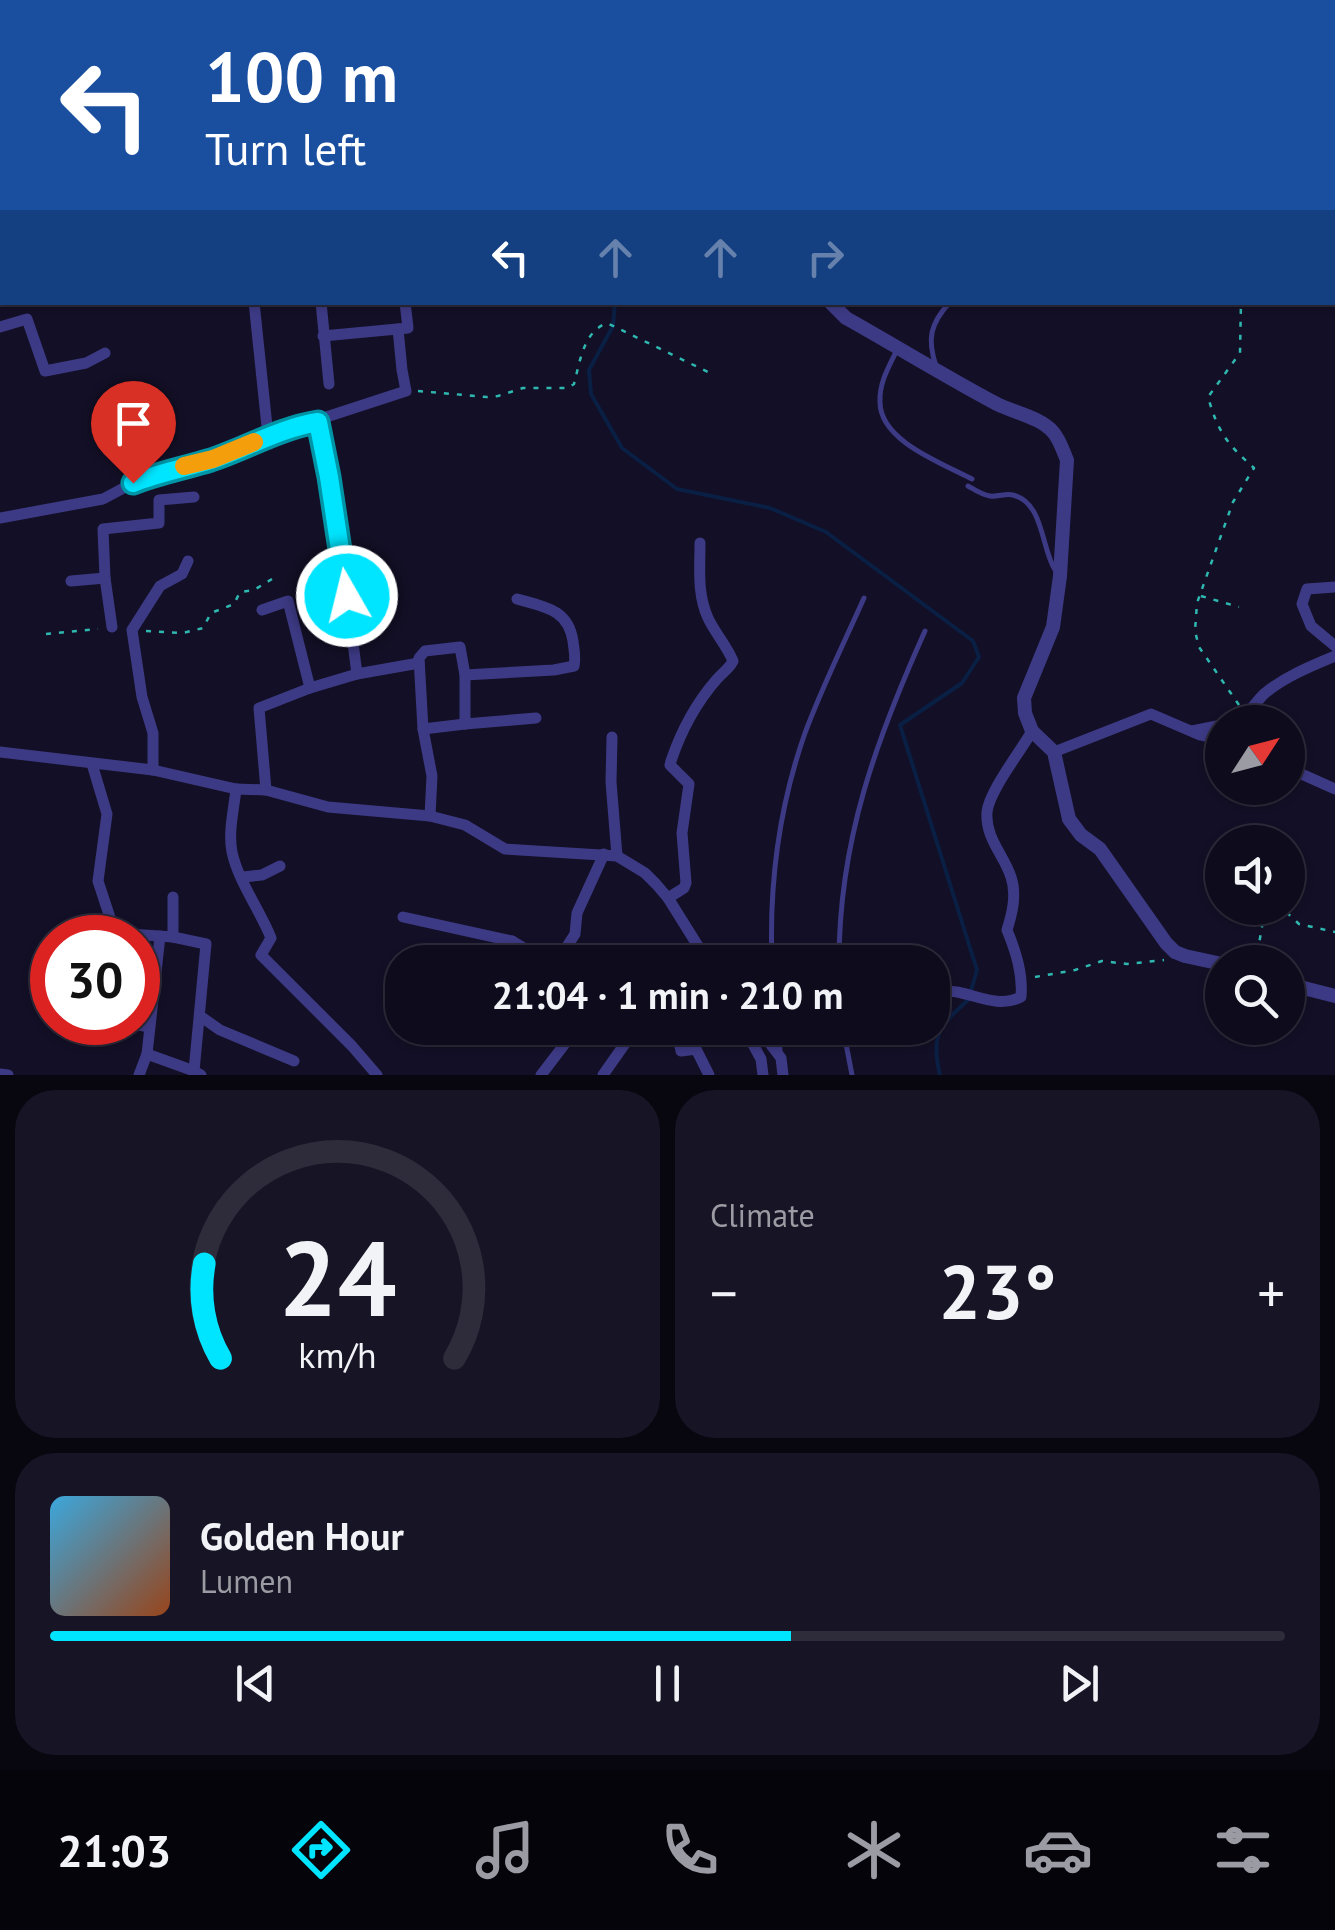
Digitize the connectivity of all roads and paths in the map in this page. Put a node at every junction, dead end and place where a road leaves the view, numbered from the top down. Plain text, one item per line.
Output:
1 (254, 305) edge
2 (322, 305) edge
3 (405, 305) edge
4 (832, 305) edge
5 (947, 305) edge
6 (1241, 305) edge
7 (0, 326) edge
8 (398, 329) junction
9 (323, 336) junction
10 (898, 347) junction
11 (106, 353) dead end
12 (937, 368) junction
13 (710, 373) dead end
14 (329, 384) dead end
15 (406, 391) junction
16 (318, 422) junction
17 (268, 436) junction
18 (972, 478) dead end
19 (968, 486) dead end
20 (194, 497) dead end
21 (0, 518) edge
22 (700, 543) dead end
23 (188, 561) dead end
24 (278, 576) dead end
25 (1060, 576) junction
26 (104, 578) junction
27 (71, 581) dead end
28 (1335, 587) edge
29 (1200, 596) junction
30 (864, 598) dead end
31 (517, 600) dead end
32 (1239, 607) dead end
33 (262, 610) dead end
34 (112, 627) joint
35 (132, 630) junction
36 (925, 631) dead end
37 (46, 634) dead end
38 (1335, 646) edge
39 (1335, 656) edge
40 (419, 663) junction
41 (357, 674) junction
42 (465, 676) junction
43 (310, 688) junction
44 (1232, 705) edge
45 (1253, 705) edge
46 (536, 718) dead end
47 (465, 724) junction
48 (1205, 728) edge
49 (423, 729) junction
50 (1032, 730) junction
51 (1191, 731) junction
52 (1205, 735) edge
53 (612, 738) dead end
54 (0, 752) edge
55 (1054, 752) junction
56 (92, 764) junction
57 (152, 770) junction
58 (1305, 776) edge
59 (236, 789) junction
60 (266, 790) junction
61 (1335, 790) edge
62 (430, 816) junction
63 (610, 855) junction
64 (280, 866) dead end
65 (243, 878) junction
66 (173, 896) dead end
67 (668, 898) junction
68 (403, 917) dead end
69 (1335, 932) edge
70 (167, 937) junction
71 (512, 941) junction
72 (510, 945) edge
73 (519, 945) edge
74 (568, 945) edge
75 (697, 945) edge
76 (771, 945) edge
77 (840, 945) edge
78 (1258, 945) edge
79 (1185, 956) junction
80 (1205, 960) edge
81 (160, 974) edge
82 (1021, 980) junction
83 (1305, 988) edge
84 (950, 991) edge
85 (1335, 996) edge
86 (200, 1016) junction
87 (148, 1045) edge
88 (564, 1045) edge
89 (624, 1045) edge
90 (680, 1045) edge
91 (753, 1045) edge
92 (771, 1045) edge
93 (779, 1045) edge
94 (846, 1045) edge
95 (147, 1054) junction
96 (781, 1058) junction
97 (294, 1061) dead end
98 (198, 1073) edge
99 (0, 1074) edge
100 (8, 1075) edge
101 (139, 1075) edge
102 (377, 1075) edge
103 (541, 1075) edge
104 (603, 1075) edge
105 (708, 1075) edge
106 (762, 1075) edge
107 (784, 1075) edge
108 (852, 1075) edge

1 - 17 street
2 - 9 street
3 - 8 street
4 - 10 street
5 - 12 lane
6 - 29 path
7 - 11 street
8 - 9 street
8 - 15 street
9 - 14 street
10 - 12 street
10 - 18 lane
12 - 25 street
13 - 15 path
15 - 16 street
16 - 17 street
16 - 41 street
17 - 21 street
19 - 25 lane
20 - 26 street
22 - 67 street
23 - 35 street
24 - 35 path
25 - 50 street
26 - 27 street
26 - 34 street
28 - 38 street
29 - 32 path
29 - 44 path
30 - 76 lane
31 - 42 street
33 - 43 street
34 - 37 path
35 - 57 street
36 - 77 lane
39 - 45 street
40 - 41 street
40 - 42 street
40 - 49 street
41 - 43 street
42 - 47 street
43 - 60 street
46 - 47 street
47 - 49 street
48 - 51 street
49 - 62 street
50 - 55 street
50 - 82 street
51 - 52 street
51 - 55 street
53 - 63 street
54 - 56 street
55 - 79 street
56 - 57 street
56 - 70 street
57 - 59 street
58 - 61 street
59 - 60 street
59 - 65 street
60 - 62 street
62 - 63 street
63 - 67 street
63 - 74 street
64 - 65 street
65 - 102 street
66 - 70 street
67 - 75 street
68 - 71 street
69 - 78 path
70 - 81 street
70 - 86 street
71 - 72 street
71 - 73 street
79 - 80 street
79 - 82 path
82 - 84 street
83 - 85 street
86 - 97 street
86 - 98 street
87 - 95 street
88 - 103 street
89 - 104 street
90 - 105 street
91 - 106 street
92 - 96 street
93 - 96 lane
94 - 108 lane
95 - 98 street
95 - 101 street
96 - 107 street
99 - 100 street

